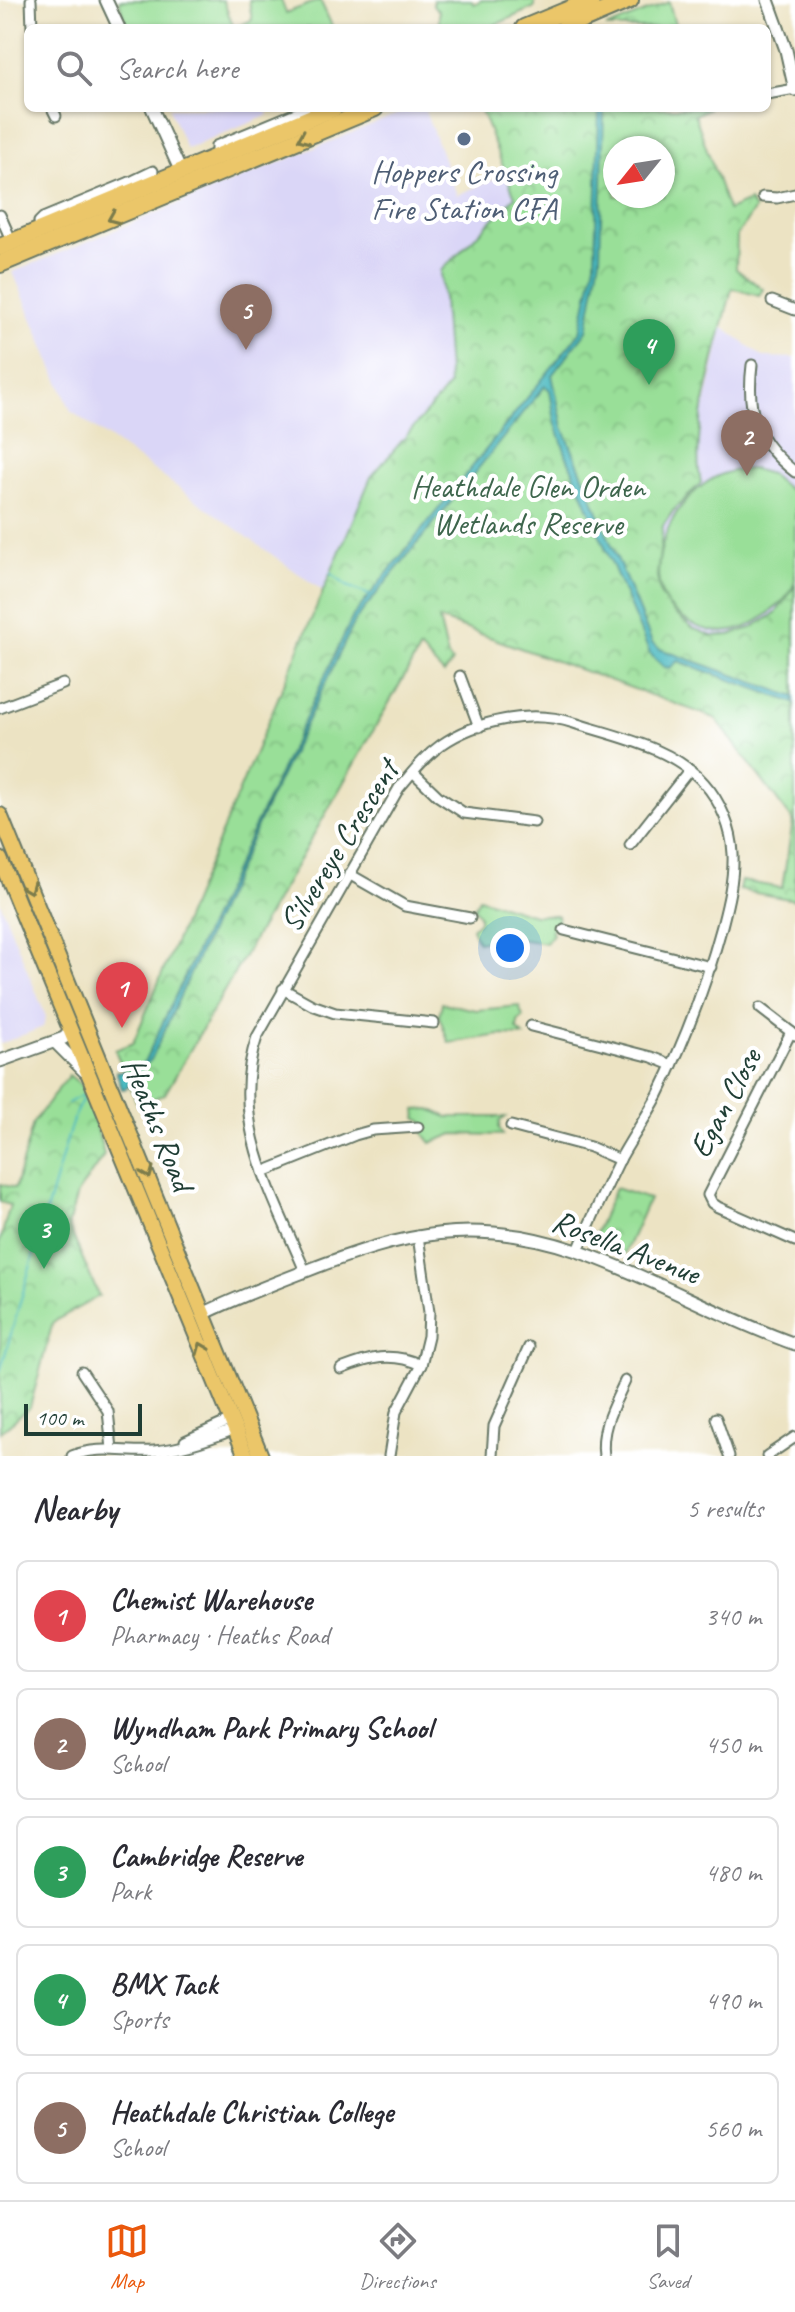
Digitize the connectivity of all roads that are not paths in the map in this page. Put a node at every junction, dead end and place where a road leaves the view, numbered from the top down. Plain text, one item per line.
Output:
1 (31, 0) edge
2 (106, 0) edge
3 (113, 0) edge
4 (592, 0) edge
5 (630, 0) edge
6 (768, 0) edge
7 (32, 24) edge
8 (117, 24) edge
9 (118, 24) edge
10 (534, 24) edge
11 (573, 24) edge
12 (790, 48) edge
13 (795, 90) edge
14 (771, 93) edge
15 (153, 112) edge
16 (298, 112) edge
17 (324, 112) edge
18 (365, 112) edge
19 (216, 157) junction
20 (246, 162) junction
21 (153, 171) dead end
22 (180, 178) junction
23 (134, 186) junction
24 (795, 194) edge
25 (763, 197) dead end
26 (0, 215) edge
27 (41, 230) junction
28 (67, 238) junction
29 (7, 242) edge
30 (0, 264) edge
31 (772, 301) dead end
32 (795, 310) edge
33 (752, 365) dead end
34 (795, 472) edge
35 (460, 676) dead end
36 (63, 684) dead end
37 (0, 708) edge
38 (479, 727) junction
39 (690, 769) junction
40 (413, 772) junction
41 (0, 815) edge
42 (534, 822) dead end
43 (630, 845) dead end
44 (0, 859) edge
45 (349, 874) junction
46 (470, 918) dead end
47 (44, 922) junction
48 (28, 929) junction
49 (564, 930) dead end
50 (711, 967) junction
51 (283, 989) junction
52 (760, 1008) dead end
53 (85, 1021) junction
54 (434, 1023) dead end
55 (531, 1026) dead end
56 (71, 1030) junction
57 (793, 1033) edge
58 (55, 1042) junction
59 (0, 1053) edge
60 (0, 1061) edge
61 (672, 1065) junction
62 (90, 1078) junction
63 (511, 1126) dead end
64 (418, 1127) dead end
65 (620, 1160) junction
66 (263, 1172) junction
67 (795, 1228) edge
68 (418, 1236) junction
69 (792, 1240) edge
70 (578, 1251) junction
71 (305, 1271) junction
72 (205, 1313) junction
73 (190, 1319) junction
74 (795, 1344) edge
75 (529, 1347) dead end
76 (421, 1365) junction
77 (341, 1369) dead end
78 (82, 1372) dead end
79 (625, 1381) dead end
80 (716, 1418) dead end
81 (237, 1423) junction
82 (795, 1437) edge
83 (112, 1449) junction
84 (140, 1454) edge
85 (72, 1456) edge
86 (246, 1456) edge
87 (261, 1456) edge
88 (389, 1456) edge
89 (492, 1456) edge
90 (604, 1456) edge
91 (729, 1456) edge
92 (767, 1456) edge

1 - 7 street
2 - 8 street
3 - 9 street
4 - 10 highway
5 - 11 highway
6 - 12 street
12 - 13 street
13 - 14 street
15 - 22 street
16 - 19 street
17 - 19 highway
18 -> 20 highway
19 - 20 highway
19 - 22 highway
20 - 22 highway
21 - 23 street
22 - 23 highway
22 -> 28 highway
23 - 27 highway
24 - 25 street
26 - 29 street
27 - 28 highway
27 - 29 highway
28 - 29 highway
29 - 30 highway
31 - 32 street
33 - 34 street
35 - 38 street
36 - 37 street
38 - 39 street, Silvereye Crescent
38 - 40 street, Silvereye Crescent
39 - 43 street
39 - 50 street, Silvereye Crescent
40 - 42 street
40 - 45 street, Silvereye Crescent
41 -> 47 main road, Heaths Road
44 - 48 main road, Heaths Road
45 - 46 street
45 - 51 street, Silvereye Crescent
47 - 48 main road
47 - 53 main road, Heaths Road
48 - 56 main road, Heaths Road
49 - 50 street
50 - 61 street, Silvereye Crescent
51 - 54 street
51 - 66 street, Silvereye Crescent
52 - 57 street, Egan Close
53 - 56 main road
53 -> 72 main road, Heaths Road
55 - 61 street
56 - 58 street
56 - 59 street
56 - 62 main road, Heaths Road
57 - 69 street, Egan Close
58 - 60 street
58 - 62 street
61 - 65 street, Silvereye Crescent
62 - 73 main road, Heaths Road
63 - 65 street
64 - 66 street
65 - 70 street, Silvereye Crescent
66 - 71 street, Silvereye Crescent
67 - 69 street
68 - 70 street, Rosella Avenue
68 - 71 street, Rosella Avenue
68 - 76 street
70 - 74 street, Rosella Avenue
71 - 72 street, Rosella Avenue
72 - 73 main road
72 - 81 main road, Heaths Road
81 -> 73 main road, Heaths Road
75 - 89 street
76 - 77 street
76 - 88 street
78 - 83 street
79 - 90 street
80 - 91 street
81 - 84 street
81 - 86 main road, Heaths Road
81 - 87 main road, Heaths Road
82 - 92 street
83 - 84 street
83 - 85 street

